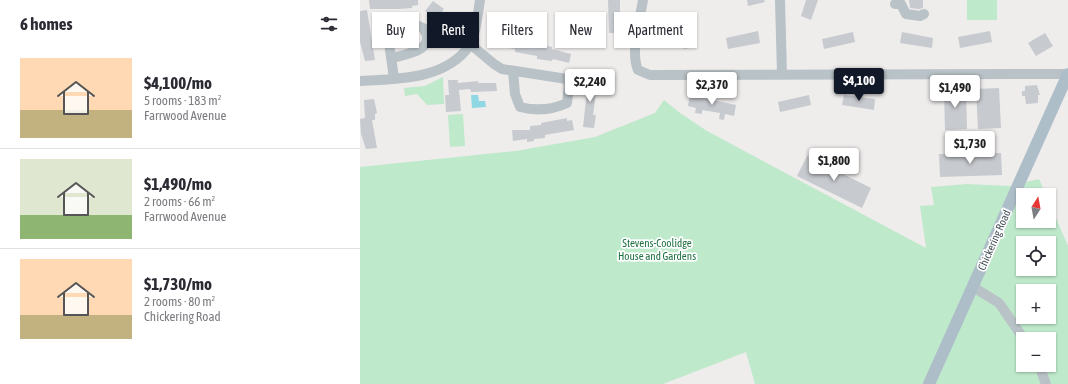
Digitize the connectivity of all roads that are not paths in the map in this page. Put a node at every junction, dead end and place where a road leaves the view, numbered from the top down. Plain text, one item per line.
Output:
1 (480, 0) edge
2 (643, 0) edge
3 (780, 0) edge
4 (895, 4) dead end
5 (479, 12) edge
6 (924, 14) dead end
7 (466, 48) edge
8 (475, 48) edge
9 (392, 58) dead end
10 (513, 71) junction
11 (782, 74) junction
12 (1068, 74) edge
13 (394, 78) junction
14 (360, 81) edge
15 (973, 286) junction
16 (1019, 332) edge
17 (1042, 372) edge
18 (929, 384) edge
19 (1046, 384) edge

1 - 5 street
2 - 11 street
3 - 11 street
4 - 6 street
7 - 13 street
8 - 10 street
9 - 13 street
10 - 10 street
11 - 12 street
12 - 15 main road, Chickering Road
13 - 14 street
15 - 16 street
15 - 18 main road, Chickering Road
17 - 19 street

